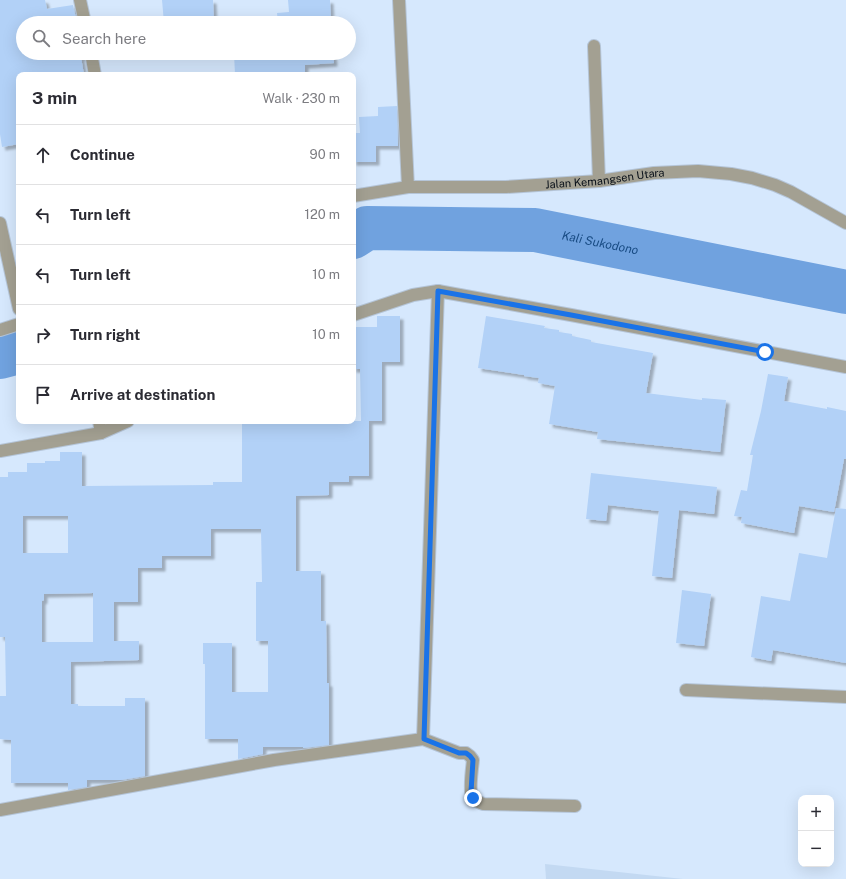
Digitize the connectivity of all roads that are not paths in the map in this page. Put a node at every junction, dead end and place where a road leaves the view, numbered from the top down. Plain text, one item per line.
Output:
1 (80, 0) edge
2 (399, 0) edge
3 (83, 16) edge
4 (594, 46) dead end
5 (93, 60) edge
6 (95, 72) edge
7 (599, 180) junction
8 (408, 187) junction
9 (356, 196) edge
10 (0, 223) edge
11 (846, 223) edge
12 (438, 291) junction
13 (16, 296) edge
14 (356, 314) edge
15 (16, 325) edge
16 (0, 330) edge
17 (846, 367) edge
18 (99, 424) edge
19 (122, 424) edge
20 (101, 434) junction
21 (0, 451) edge
22 (686, 690) dead end
23 (846, 697) edge
24 (424, 739) junction
25 (575, 806) dead end
26 (0, 810) edge

1 - 3 street
2 - 8 street
4 - 7 street
5 - 6 street
7 - 8 street, Jalan Kemangsen Utara
7 - 11 street, Jalan Kemangsen Utara
8 - 9 street, Jalan Kemangsen Utara
10 - 13 street
12 - 14 street
12 - 17 street
12 - 24 street
15 - 16 street
18 - 20 street
19 - 20 street
20 - 21 street
22 - 23 street
24 - 25 street
24 - 26 street

